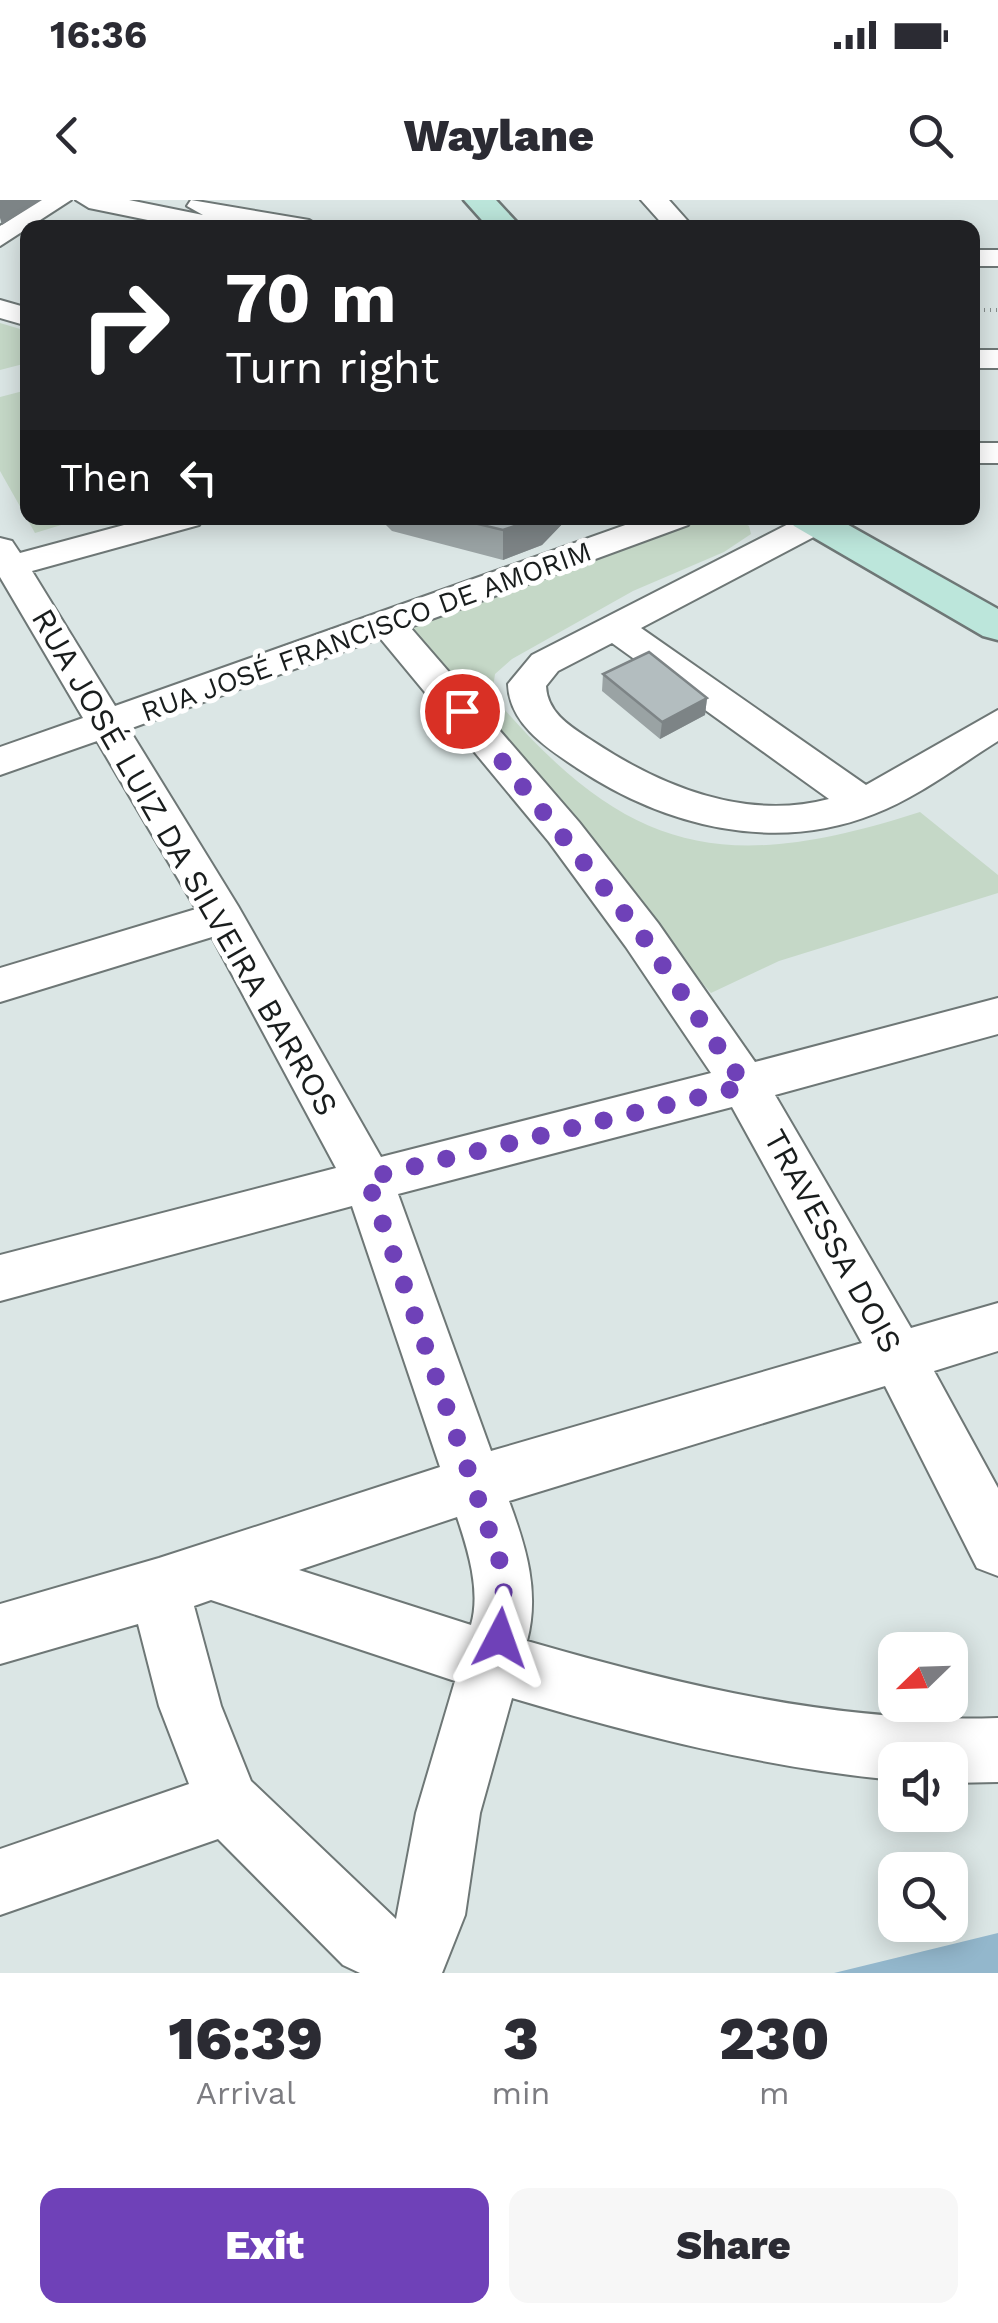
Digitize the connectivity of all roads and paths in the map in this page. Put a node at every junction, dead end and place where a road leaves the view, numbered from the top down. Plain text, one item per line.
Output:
1 (58, 200) edge
2 (88, 200) edge
3 (172, 200) edge
4 (478, 200) edge
5 (506, 200) edge
6 (654, 200) edge
7 (27, 220) edge
8 (189, 220) edge
9 (270, 220) edge
10 (499, 220) edge
11 (525, 220) edge
12 (673, 220) edge
13 (154, 525) edge
14 (656, 525) edge
15 (803, 525) edge
16 (821, 525) edge
17 (5, 557) edge
18 (17, 609) edge
19 (385, 620) junction
20 (612, 626) junction
21 (998, 627) edge
22 (998, 724) edge
23 (108, 727) junction
24 (0, 762) edge
25 (863, 803) junction
26 (223, 917) junction
27 (0, 985) edge
28 (998, 1016) edge
29 (745, 1086) junction
30 (367, 1178) junction
31 (0, 1278) edge
32 (998, 1327) edge
33 (899, 1358) junction
34 (476, 1483) junction
35 (998, 1547) edge
36 (185, 1579) junction
37 (0, 1634) edge
38 (494, 1665) junction
39 (998, 1750) edge
40 (228, 1802) junction
41 (0, 1882) edge

1 - 7 street
2 - 8 street
3 - 9 street
4 - 10 main road
5 - 11 main road
6 - 12 street
13 - 17 street
14 - 19 street, RUA JOSÉ FRANCISCO DE AMORIM
15 - 20 street
16 - 21 main road
17 - 18 street, RUA JOSÉ LUIZ DA SILVEIRA BARROS
18 - 23 street, RUA JOSÉ LUIZ DA SILVEIRA BARROS
19 - 23 street, RUA JOSÉ FRANCISCO DE AMORIM
19 - 29 street, TRAVESSA DOIS
20 - 25 street
20 - 25 street
22 - 25 street
23 - 24 street, RUA JOSÉ FRANCISCO DE AMORIM
23 - 26 street, RUA JOSÉ LUIZ DA SILVEIRA BARROS
26 - 27 street
26 - 30 street, RUA JOSÉ LUIZ DA SILVEIRA BARROS
28 - 29 street
29 - 30 street
29 - 33 street, TRAVESSA DOIS
30 - 31 street
30 - 34 street, RUA JOSÉ LUIZ DA SILVEIRA BARROS
32 - 33 street
33 - 34 street
33 - 35 street, TRAVESSA DOIS
34 - 36 street
34 - 38 street, RUA JOSÉ LUIZ DA SILVEIRA BARROS
36 - 37 street
36 - 38 street
36 - 40 street
38 - 39 street
38 - 40 street, RUA JOSÉ LUIZ DA SILVEIRA BARROS
40 - 41 street

